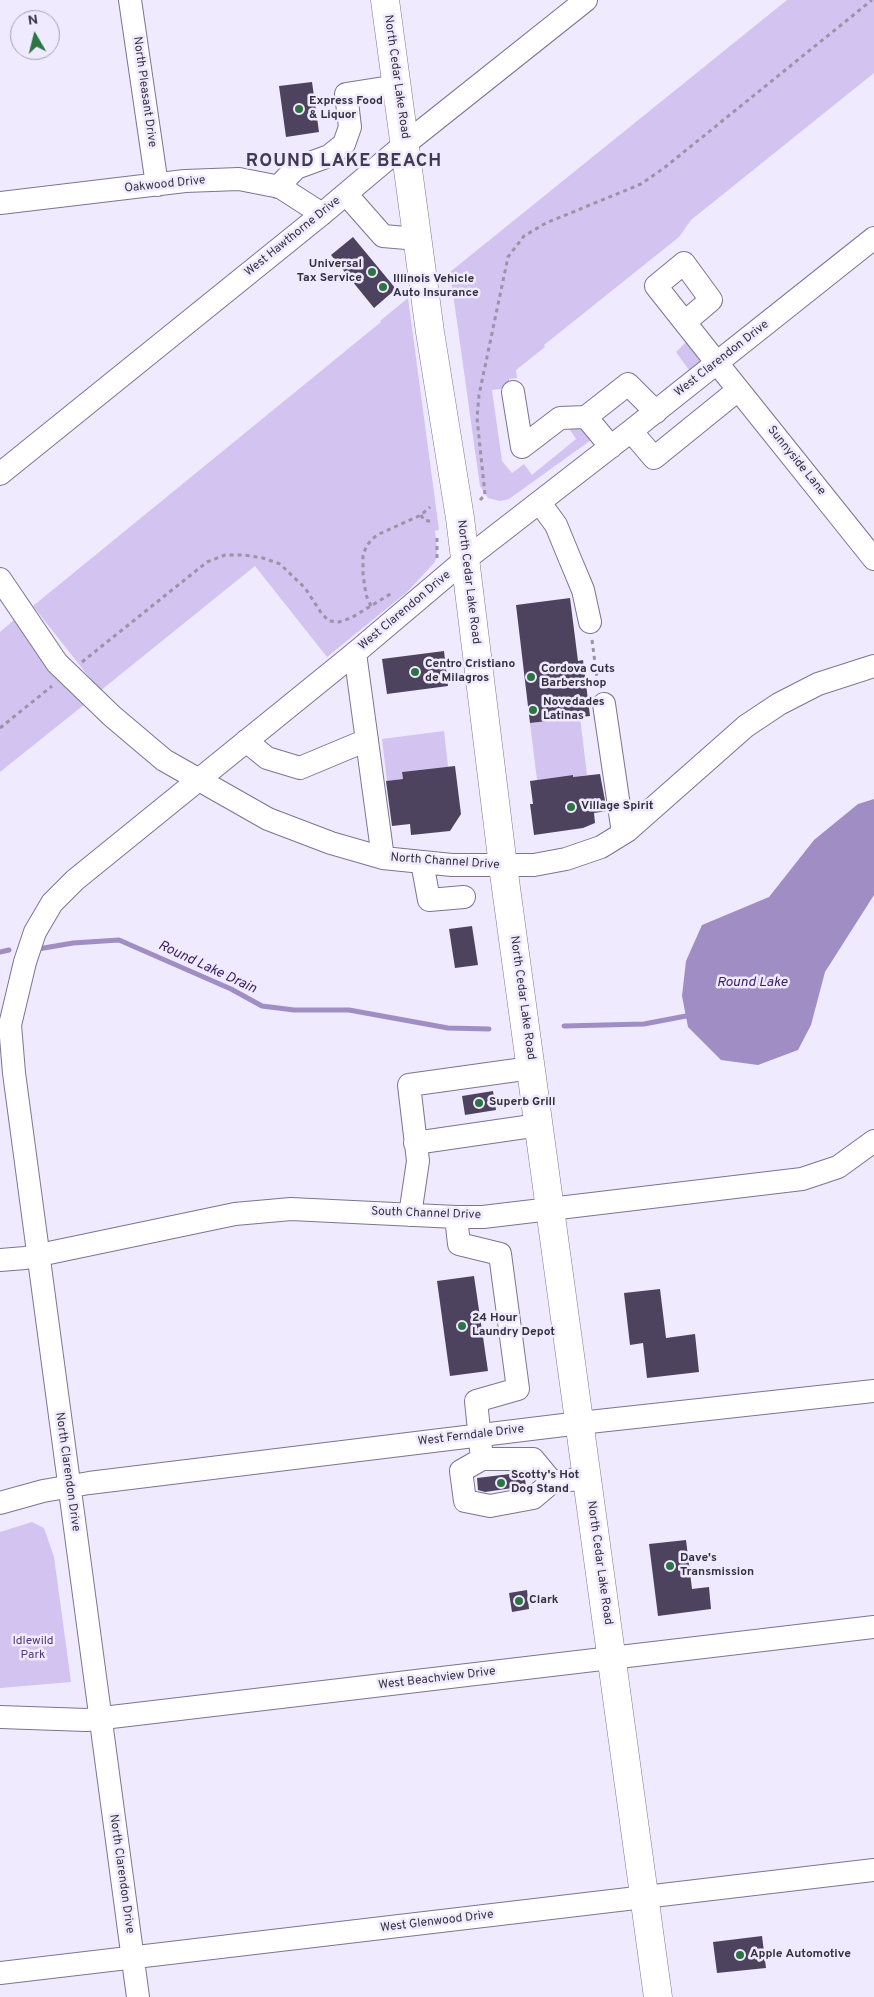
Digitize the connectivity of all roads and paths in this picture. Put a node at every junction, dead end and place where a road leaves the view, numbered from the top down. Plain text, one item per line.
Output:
1 (130, 0) edge
2 (385, 0) edge
3 (586, 0) edge
4 (397, 86) junction
5 (405, 144) junction
6 (157, 185) junction
7 (278, 187) junction
8 (346, 194) junction
9 (0, 203) edge
10 (322, 214) junction
11 (874, 238) edge
12 (418, 239) junction
13 (685, 322) dead end
14 (717, 363) junction
15 (738, 390) junction
16 (513, 392) dead end
17 (656, 412) junction
18 (586, 417) junction
19 (631, 432) junction
20 (611, 447) junction
21 (0, 474) edge
22 (540, 503) junction
23 (430, 507) dead end
24 (420, 515) junction
25 (434, 522) dead end
26 (466, 559) junction
27 (874, 559) edge
28 (0, 579) edge
29 (371, 606) dead end
30 (590, 622) joint
31 (355, 653) junction
32 (874, 666) edge
33 (604, 704) joint
34 (367, 740) junction
35 (246, 741) junction
36 (198, 780) junction
37 (623, 833) junction
38 (383, 858) junction
39 (422, 862) junction
40 (504, 866) junction
41 (464, 897) dead end
42 (29, 948) joint
43 (531, 1068) junction
44 (539, 1125) junction
45 (874, 1141) edge
46 (415, 1142) junction
47 (550, 1210) junction
48 (410, 1215) junction
49 (456, 1217) junction
50 (38, 1255) junction
51 (0, 1260) edge
52 (874, 1391) edge
53 (580, 1423) junction
54 (480, 1435) junction
55 (482, 1459) junction
56 (587, 1478) junction
57 (552, 1482) junction
58 (69, 1486) junction
59 (0, 1503) edge
60 (874, 1627) edge
61 (612, 1658) junction
62 (0, 1717) edge
63 (100, 1719) junction
64 (874, 1870) edge
65 (644, 1897) junction
66 (132, 1958) junction
67 (0, 1973) edge
68 (138, 1997) edge
69 (658, 1997) edge

1 - 6 street, North Pleasant Drive
2 - 4 main road, North Cedar Lake Road
3 - 5 street, West Hawthorne Drive
4 - 5 main road, North Cedar Lake Road
4 - 7 street
5 - 8 street, West Hawthorne Drive
5 - 12 main road, North Cedar Lake Road
6 - 7 street, Oakwood Drive
6 - 9 street, Oakwood Drive
7 - 10 street, Oakwood Drive
8 - 10 street, West Hawthorne Drive
8 - 12 street
10 - 21 street, West Hawthorne Drive
11 - 14 street, West Clarendon Drive
12 - 26 main road, North Cedar Lake Road
13 - 14 street, Sunnyside Lane
14 - 15 street, Sunnyside Lane
14 - 17 street, West Clarendon Drive
15 - 19 street
15 - 27 street, Sunnyside Lane
16 - 18 street
17 - 18 street
17 - 19 street, West Clarendon Drive
18 - 20 street
19 - 20 street, West Clarendon Drive
20 - 22 street, West Clarendon Drive
22 - 26 street, West Clarendon Drive
22 - 30 street
23 - 24 path
24 - 25 path
24 - 29 path
26 - 31 street, West Clarendon Drive
26 - 40 main road, North Cedar Lake Road
28 - 36 street, North Channel Drive
30 - 33 path
31 - 34 street
31 - 35 street, West Clarendon Drive
32 - 37 street, North Channel Drive
33 - 37 street
34 - 35 street
34 - 38 street
35 - 36 street, West Clarendon Drive
36 - 38 street, North Channel Drive
36 - 42 street, West Clarendon Drive
37 - 40 street, North Channel Drive
38 - 39 street, North Channel Drive
39 - 40 street, North Channel Drive
39 - 41 street
40 - 43 main road, North Cedar Lake Road
42 - 50 street, North Clarendon Drive
43 - 44 main road, North Cedar Lake Road
43 - 46 street
44 - 46 street
44 - 47 main road, North Cedar Lake Road
45 - 47 street, South Channel Drive
46 - 48 street
47 - 49 street, South Channel Drive
47 - 53 main road, North Cedar Lake Road
48 - 49 street, South Channel Drive
48 - 50 street, South Channel Drive
49 - 54 street
50 - 51 street, South Channel Drive
50 - 58 street, North Clarendon Drive
52 - 53 street, West Ferndale Drive
53 - 54 street, West Ferndale Drive
53 - 56 main road, North Cedar Lake Road
54 - 55 street
54 - 58 street, West Ferndale Drive
55 - 57 street
55 - 57 street
56 - 57 street
56 - 61 main road, North Cedar Lake Road
58 - 59 street, West Ferndale Drive
58 - 63 street, North Clarendon Drive
60 - 61 street, West Beachview Drive
61 - 63 street, West Beachview Drive
61 - 65 main road, North Cedar Lake Road
62 - 63 street, West Beachview Drive
63 - 66 street, North Clarendon Drive
64 - 65 street, West Glenwood Drive
65 - 66 street, West Glenwood Drive
65 - 69 main road, North Cedar Lake Road
66 - 67 street, West Glenwood Drive
66 - 68 street, North Clarendon Drive

